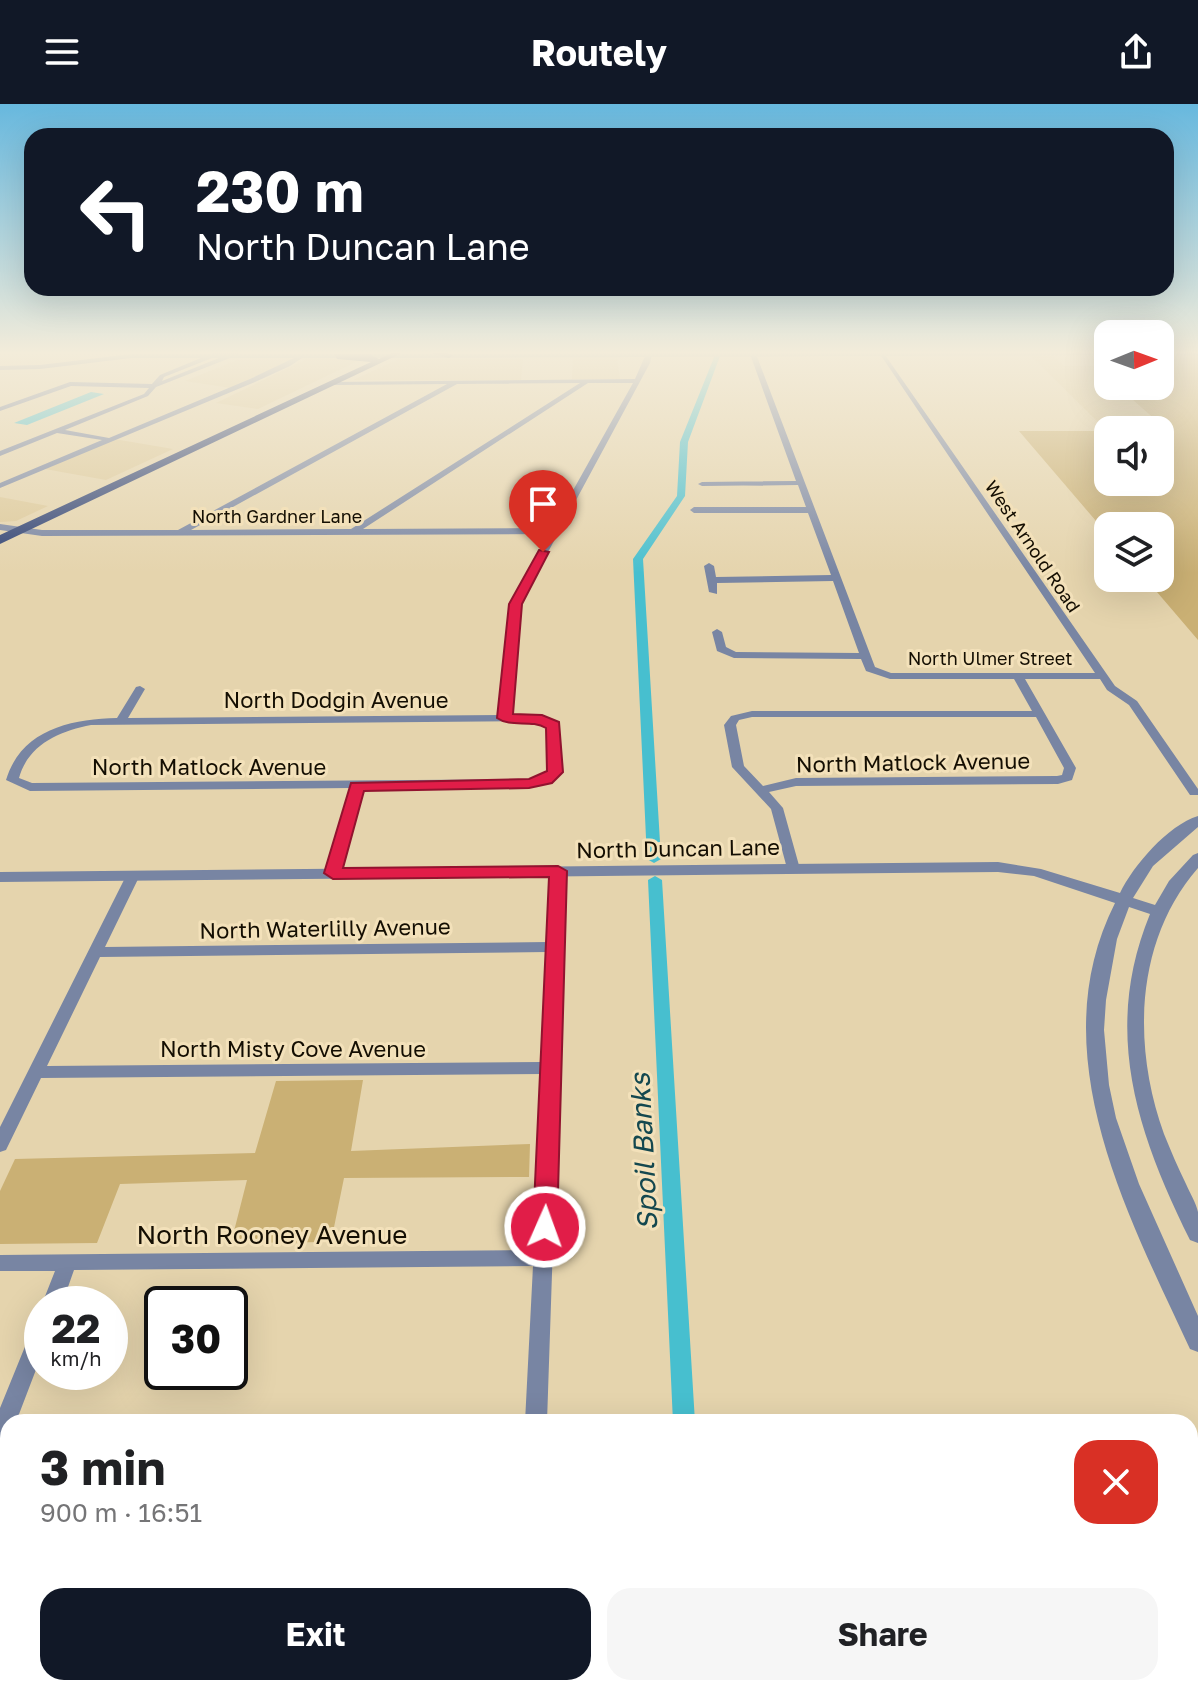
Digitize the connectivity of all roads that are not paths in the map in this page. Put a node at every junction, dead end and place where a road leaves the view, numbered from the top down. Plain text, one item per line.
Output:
1 (70, 425) edge
2 (144, 425) edge
3 (245, 425) edge
4 (376, 425) edge
5 (520, 425) edge
6 (613, 425) edge
7 (780, 425) edge
8 (932, 425) edge
9 (55, 431) junction
10 (107, 440) junction
11 (0, 454) edge
12 (801, 483) junction
13 (702, 484) dead end
14 (0, 486) edge
15 (694, 510) dead end
16 (811, 510) junction
17 (0, 527) edge
18 (18, 531) junction
19 (555, 531) junction
20 (354, 532) junction
21 (178, 533) junction
22 (0, 540) edge
23 (709, 566) dead end
24 (837, 578) junction
25 (712, 580) junction
26 (714, 592) dead end
27 (717, 632) dead end
28 (865, 656) junction
29 (1018, 676) junction
30 (1103, 676) junction
31 (140, 689) dead end
32 (1040, 714) junction
33 (505, 718) junction
34 (121, 721) junction
35 (546, 779) joint
36 (17, 784) joint
37 (357, 786) junction
38 (759, 791) junction
39 (1194, 792) dead end
40 (1198, 820) edge
41 (1198, 858) edge
42 (793, 869) junction
43 (558, 871) junction
44 (333, 873) junction
45 (133, 875) junction
46 (0, 877) edge
47 (1124, 899) junction
48 (1158, 911) junction
49 (556, 947) junction
50 (95, 952) junction
51 (551, 1068) junction
52 (36, 1072) junction
53 (0, 1145) edge
54 (1198, 1234) edge
55 (544, 1258) junction
56 (68, 1262) junction
57 (0, 1263) edge
58 (59, 1286) edge
59 (1198, 1342) edge
60 (24, 1374) edge
61 (8, 1414) edge
62 (536, 1414) edge

1 - 9 street
2 - 10 street
3 - 18 main road
4 - 21 street
5 - 20 street
6 - 19 street
7 - 12 street
8 - 30 street, West Arnold Road
9 - 10 street
9 - 11 street
10 - 14 street
12 - 13 street
12 - 16 street
15 - 16 street
16 - 24 street
17 - 18 street, North Gardner Lane
18 - 21 street, North Gardner Lane
18 - 22 main road
19 - 20 street, North Gardner Lane
19 - 33 street
20 - 21 street, North Gardner Lane
23 - 25 street
24 - 25 street
24 - 28 street
25 - 26 street
27 - 28 street
28 - 29 street, North Ulmer Street
29 - 30 street, North Ulmer Street
29 - 32 street
30 - 39 street, West Arnold Road
31 - 34 street
32 - 38 street, North Matlock Avenue
32 - 38 street
33 - 34 street, North Dodgin Avenue
33 - 35 street, North Dodgin Avenue
34 - 36 street, North Dodgin Avenue
35 - 37 street, North Matlock Avenue
36 - 37 street, North Matlock Avenue
37 - 44 street
38 - 42 street
40 - 47 street
41 - 48 street
42 - 43 street, North Duncan Lane
42 - 47 street, North Duncan Lane
43 - 44 street, North Duncan Lane
43 - 49 street
44 - 45 street, North Duncan Lane
45 - 46 street, North Duncan Lane
45 - 50 street
47 - 48 street, North Duncan Lane
47 - 59 street
48 - 54 street
49 - 50 street, North Waterlilly Avenue
49 - 51 street
50 - 52 street
51 - 52 street, North Misty Cove Avenue
51 - 55 street
52 - 53 street
55 - 56 street, North Rooney Avenue
55 - 62 street
56 - 57 street, North Rooney Avenue
56 - 58 street
60 - 61 street

